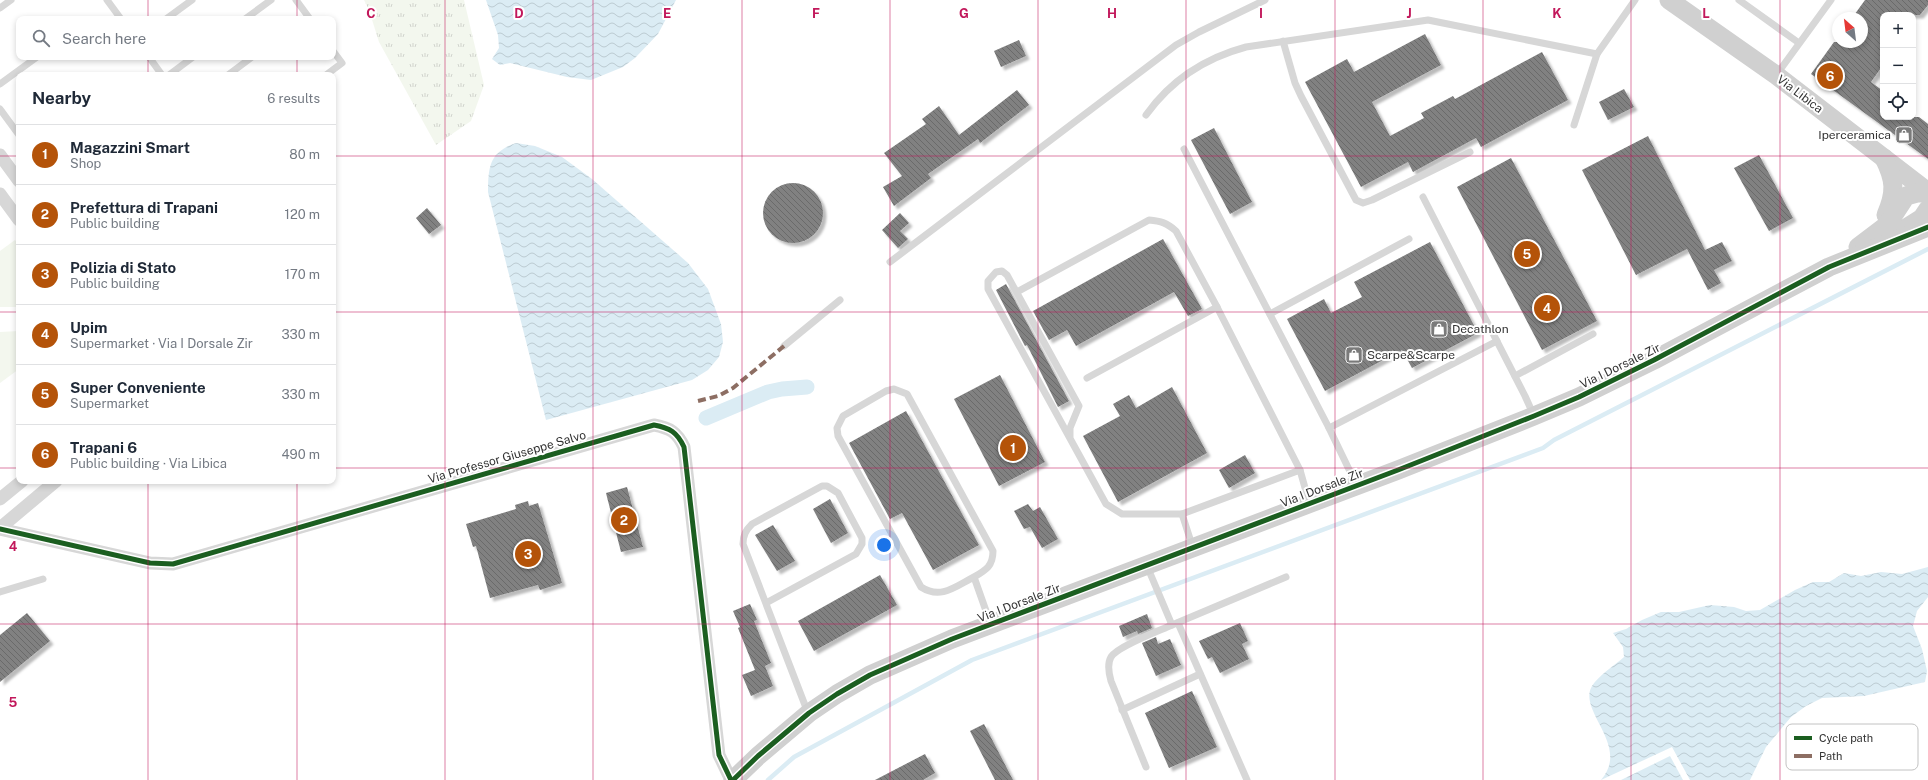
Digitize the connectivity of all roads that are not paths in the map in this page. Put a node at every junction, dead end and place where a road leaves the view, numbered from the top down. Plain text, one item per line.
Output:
1 (11, 0) edge
2 (192, 0) edge
3 (271, 0) edge
4 (296, 0) edge
5 (1264, 0) edge
6 (1635, 0) edge
7 (1669, 0) edge
8 (1739, 0) edge
9 (1831, 0) edge
10 (109, 1) edge
11 (0, 8) edge
12 (119, 16) edge
13 (170, 16) edge
14 (249, 16) edge
15 (306, 16) edge
16 (1283, 41) junction
17 (1799, 44) junction
18 (1597, 54) junction
19 (336, 55) edge
20 (34, 60) edge
21 (151, 60) edge
22 (189, 60) edge
23 (248, 60) edge
24 (17, 72) edge
25 (160, 72) edge
26 (173, 72) edge
27 (232, 72) edge
28 (330, 72) edge
29 (16, 73) edge
30 (1776, 75) junction
31 (0, 84) edge
32 (0, 109) edge
33 (1146, 115) dead end
34 (1574, 125) dead end
35 (16, 130) edge
36 (1184, 149) dead end
37 (1470, 152) dead end
38 (0, 155) edge
39 (1883, 156) junction
40 (16, 177) edge
41 (1928, 193) edge
42 (0, 194) edge
43 (1423, 197) dead end
44 (1928, 209) edge
45 (16, 216) edge
46 (1928, 227) edge
47 (1409, 239) dead end
48 (1879, 239) junction
49 (890, 262) dead end
50 (1017, 292) junction
51 (840, 300) dead end
52 (1217, 307) junction
53 (1270, 314) junction
54 (1593, 334) dead end
55 (1497, 341) junction
56 (784, 346) dead end
57 (1515, 376) junction
58 (1087, 378) dead end
59 (1534, 416) junction
60 (1329, 428) junction
61 (1070, 438) junction
62 (1300, 470) junction
63 (18, 484) edge
64 (52, 484) edge
65 (1357, 486) junction
66 (0, 499) edge
67 (1310, 504) junction
68 (1182, 514) junction
69 (0, 528) edge
70 (1193, 548) junction
71 (1147, 566) junction
72 (974, 577) junction
73 (1286, 577) dead end
74 (42, 579) dead end
75 (0, 592) edge
76 (766, 603) junction
77 (1175, 624) junction
78 (991, 625) junction
79 (1200, 674) junction
80 (1122, 710) junction
81 (808, 713) junction
82 (1146, 767) dead end
83 (732, 780) edge
84 (1247, 780) edge

1 - 11 lane
2 - 13 lane
3 - 14 lane
4 - 15 lane
5 - 49 lane
6 - 18 lane
7 - 30 main road, Via Libica
8 - 17 lane
9 - 17 lane
10 - 12 lane
16 - 18 lane
16 - 33 lane
16 - 37 lane
17 - 30 lane
18 - 34 lane
19 - 28 lane
20 - 24 lane
21 - 25 lane
22 - 26 lane
23 - 27 lane
29 - 31 lane
30 - 39 main road, Via Libica
32 - 35 lane
36 - 53 lane
38 - 40 street
39 - 41 main road, Via Libica
39 - 48 main road
41 - 48 main road, Via I Dorsale Zir
42 - 45 street
43 - 55 lane
44 - 48 main road, Via I Dorsale Zir
46 - 48 main road, Via I Dorsale Zir
47 - 53 lane
48 - 59 main road, Via I Dorsale Zir
50 - 52 lane
50 - 61 lane
50 - 61 lane
51 - 56 lane
52 - 58 lane
52 - 62 lane
53 - 60 lane
54 - 57 lane
55 - 57 lane
55 - 60 lane
57 - 59 lane
59 - 65 main road, Via I Dorsale Zir
60 - 65 lane
61 - 68 lane
62 - 67 lane
62 - 68 lane
63 - 66 street
64 - 69 street
65 - 67 main road, Via I Dorsale Zir
67 - 70 main road, Via I Dorsale Zir
68 - 70 lane
69 - 83 street, Via Professor Giuseppe Salvo
70 - 71 main road, Via I Dorsale Zir
71 - 77 lane
71 - 78 main road, Via I Dorsale Zir
72 - 72 lane
72 - 78 lane
73 - 77 lane
74 - 75 lane
76 - 76 lane
76 - 81 lane
77 - 79 lane
77 - 80 lane
78 - 81 main road, Via I Dorsale Zir
79 - 80 lane
79 - 84 lane
80 - 82 lane
81 - 83 main road, Via I Dorsale Zir

